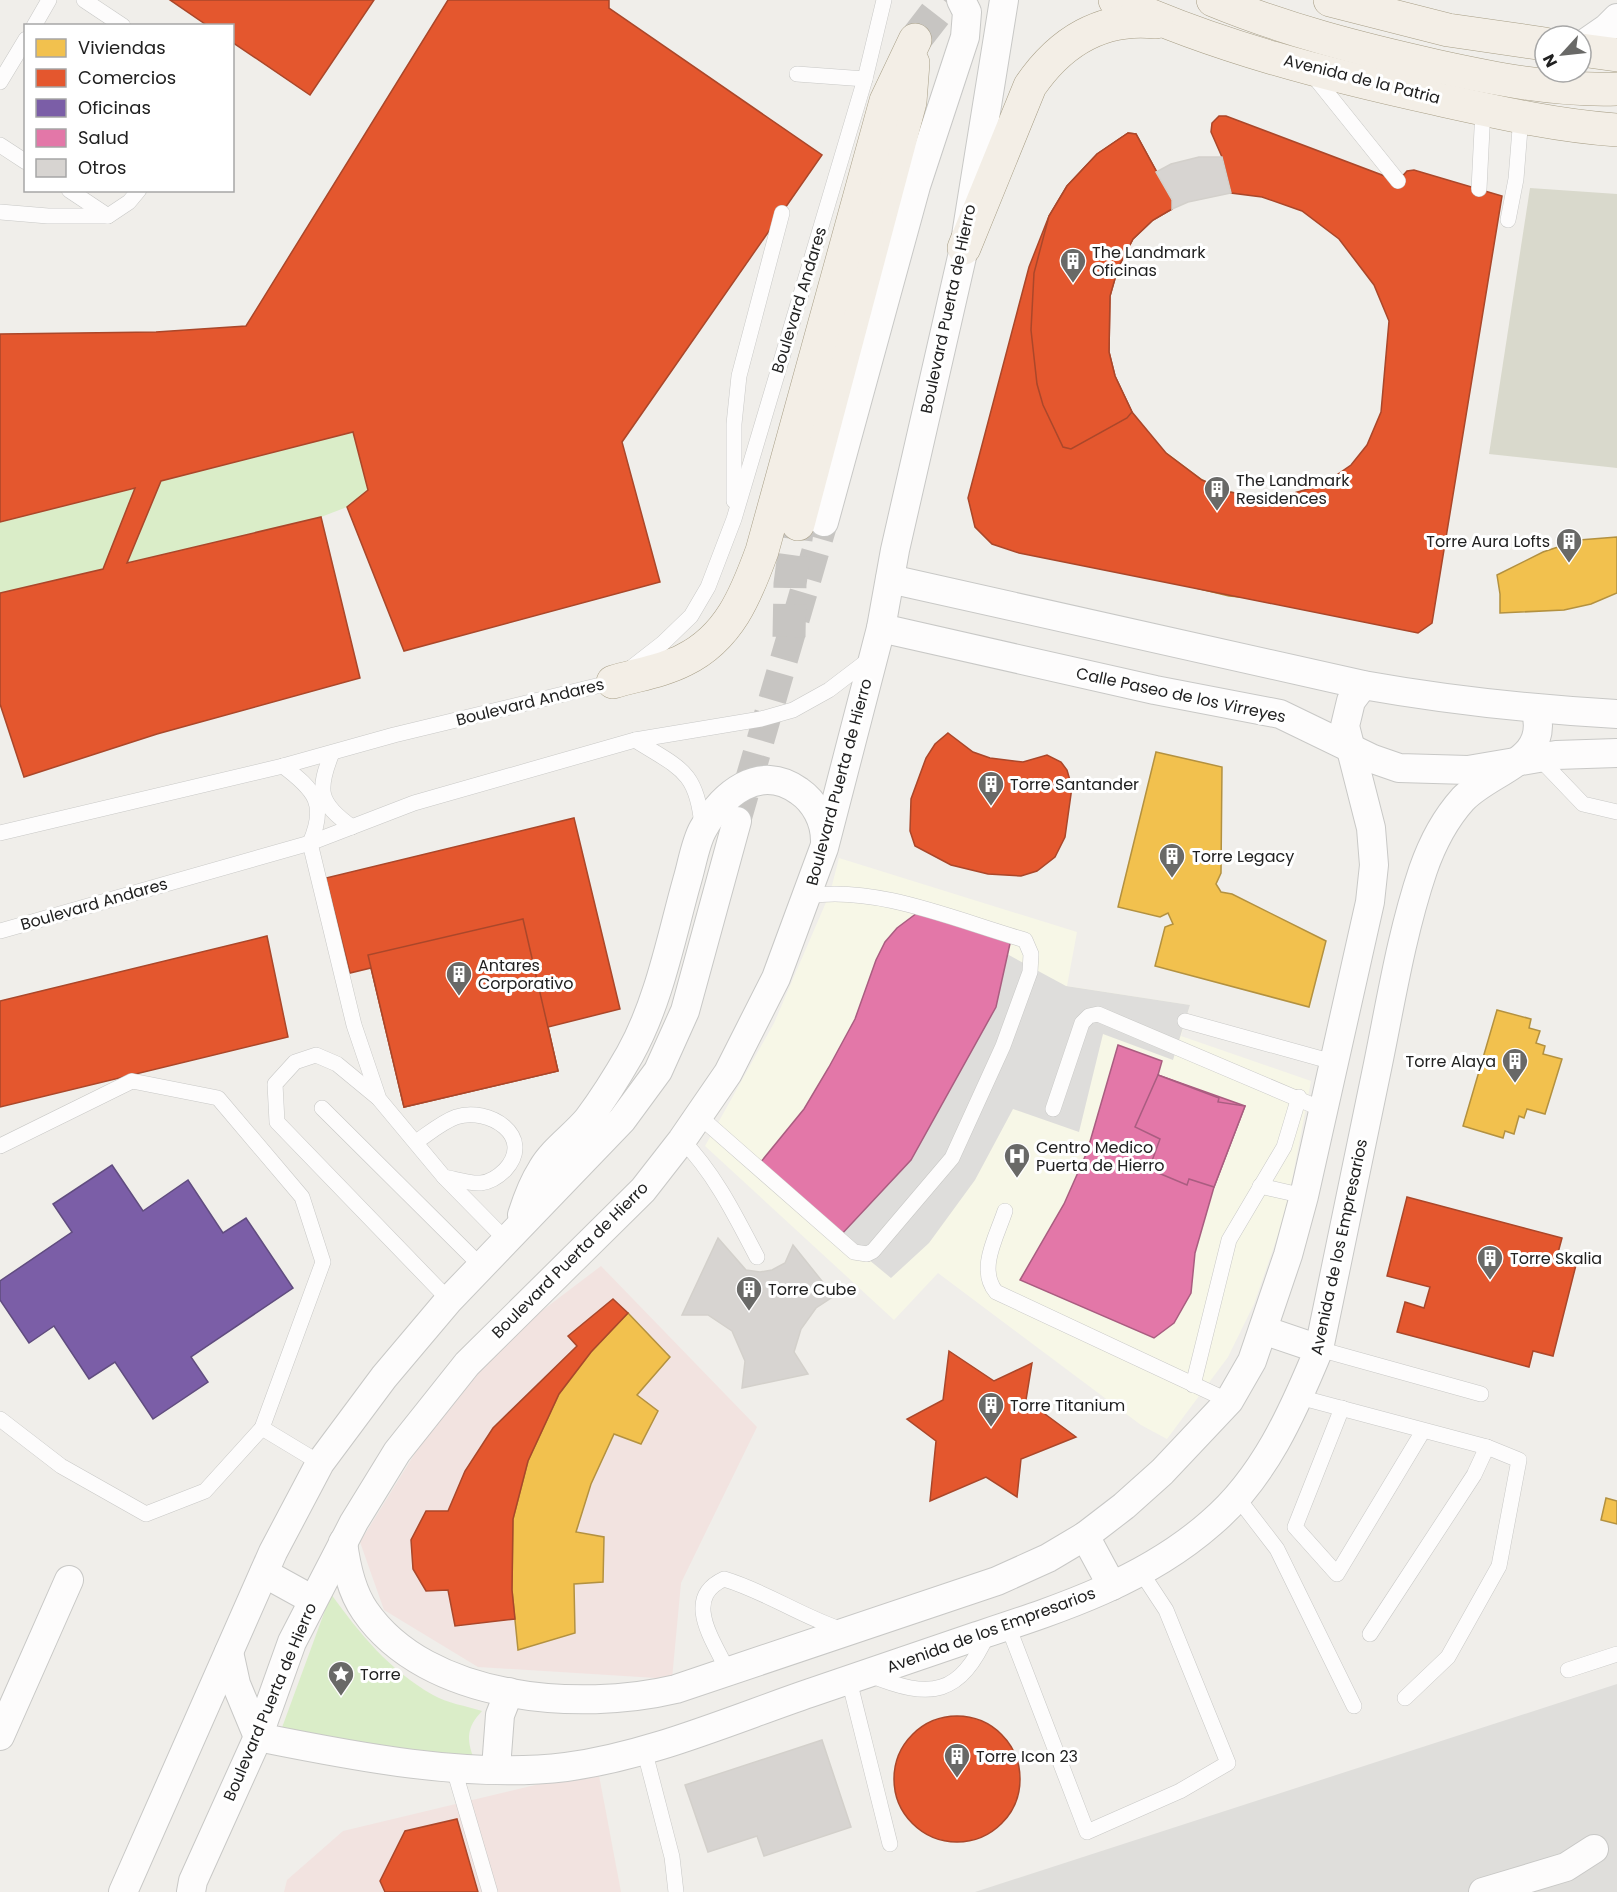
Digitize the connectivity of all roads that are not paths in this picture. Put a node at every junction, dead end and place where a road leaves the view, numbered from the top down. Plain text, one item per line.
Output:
1 (84, 0) edge
2 (884, 0) edge
3 (961, 0) edge
4 (1004, 0) edge
5 (1115, 0) edge
6 (1213, 0) edge
7 (1330, 0) edge
8 (46, 1) edge
9 (1394, 8) edge
10 (1617, 18) edge
11 (1164, 22) junction
12 (35, 24) edge
13 (120, 24) edge
14 (1593, 38) edge
15 (24, 42) edge
16 (1533, 42) edge
17 (1593, 50) edge
18 (1617, 55) edge
19 (1307, 67) junction
20 (797, 74) dead end
21 (866, 79) junction
22 (0, 82) edge
23 (1617, 89) edge
24 (1483, 109) junction
25 (1521, 116) junction
26 (1613, 129) edge
27 (0, 146) edge
28 (24, 161) edge
29 (1398, 182) dead end
30 (1479, 189) dead end
31 (72, 192) edge
32 (137, 192) edge
33 (0, 212) edge
34 (782, 213) dead end
35 (108, 216) junction
36 (1508, 220) dead end
37 (964, 248) junction
38 (734, 519) junction
39 (811, 523) joint
40 (890, 579) junction
41 (881, 628) junction
42 (871, 658) junction
43 (614, 681) junction
44 (1363, 685) junction
45 (1535, 709) junction
46 (1617, 714) edge
47 (635, 740) junction
48 (1348, 747) junction
49 (332, 753) junction
50 (1617, 753) edge
51 (1530, 759) junction
52 (284, 766) junction
53 (1617, 812) edge
54 (737, 821) tunnel mouth
55 (351, 827) junction
56 (702, 830) junction
57 (0, 833) edge
58 (310, 843) junction
59 (824, 848) junction
60 (808, 896) junction
61 (0, 931) edge
62 (1185, 1021) dead end
63 (1334, 1062) junction
64 (1299, 1097) junction
65 (379, 1099) junction
66 (322, 1108) dead end
67 (1053, 1109) dead end
68 (1324, 1110) junction
69 (699, 1116) junction
70 (682, 1140) junction
71 (416, 1142) junction
72 (0, 1146) edge
73 (444, 1177) junction
74 (1260, 1186) junction
75 (1304, 1196) junction
76 (1005, 1211) dead end
77 (512, 1234) junction
78 (757, 1257) dead end
79 (481, 1266) junction
80 (449, 1300) junction
81 (1263, 1330) junction
82 (1319, 1349) junction
83 (1193, 1385) junction
84 (1481, 1394) dead end
85 (1299, 1397) junction
86 (1229, 1401) junction
87 (1342, 1408) junction
88 (0, 1419) edge
89 (262, 1428) junction
90 (1424, 1431) junction
91 (1487, 1448) junction
92 (320, 1463) junction
93 (1237, 1497) junction
94 (1085, 1536) junction
95 (343, 1542) junction
96 (1141, 1572) junction
97 (264, 1573) junction
98 (69, 1581) dead end
99 (1112, 1586) junction
100 (313, 1600) junction
101 (998, 1629) junction
102 (849, 1632) junction
103 (1370, 1634) dead end
104 (229, 1652) junction
105 (1617, 1654) edge
106 (1568, 1670) dead end
107 (728, 1672) junction
108 (858, 1677) junction
109 (509, 1692) junction
110 (1405, 1698) dead end
111 (1354, 1706) dead end
112 (0, 1736) edge
113 (258, 1737) junction
114 (644, 1749) junction
115 (453, 1766) junction
116 (496, 1768) junction
117 (890, 1844) dead end
118 (1594, 1849) dead end
119 (1538, 1883) edge
120 (123, 1892) edge
121 (191, 1892) edge
122 (490, 1892) edge
123 (676, 1892) edge
124 (1483, 1892) edge

1 - 13 lane
2 - 21 lane, Boulevard Andares
3 - 39 street
4 - 37 street, Boulevard Puerta de Hierro
5 - 11 main road, Avenida de la Patria
6 - 23 main road
7 - 9 main road
8 - 12 lane
9 - 16 main road
10 - 14 street
11 - 19 main road, Avenida de la Patria
11 - 37 main road
15 - 22 lane
17 - 18 main road
19 - 24 main road, Avenida de la Patria
19 - 29 lane
20 - 21 lane
21 - 38 lane, Boulevard Andares
24 - 25 main road, Avenida de la Patria
24 - 30 lane
25 - 26 main road, Avenida de la Patria
25 - 36 lane
27 - 28 lane
31 - 35 lane
32 - 35 lane
33 - 35 lane
34 - 38 lane
37 - 40 street, Boulevard Puerta de Hierro
38 - 43 lane, Boulevard Andares
39 - 43 main road
40 - 41 street, Boulevard Puerta de Hierro
40 - 44 street
41 - 42 street, Boulevard Puerta de Hierro
41 - 48 street, Calle Paseo de los Virreyes
42 - 47 lane, Boulevard Andares
42 - 59 street, Boulevard Puerta de Hierro
43 - 49 lane, Boulevard Andares
44 - 45 street
44 - 48 street
45 - 46 street
45 - 51 street, Avenida de los Empresarios
47 - 55 lane, Boulevard Andares
47 - 56 lane
48 - 51 street, Calle Paseo de los Virreyes
48 - 63 street
49 - 52 lane, Boulevard Andares
49 - 55 lane
50 - 51 street, Calle Paseo de los Virreyes
51 - 53 lane
51 - 82 street, Avenida de los Empresarios
52 - 57 lane, Boulevard Andares
52 - 58 lane
54 - 77 street
55 - 58 lane, Boulevard Andares
56 - 59 street
56 - 77 street
58 - 61 lane, Boulevard Andares
58 - 65 lane
59 - 60 street, Boulevard Puerta de Hierro
60 - 69 street, Boulevard Puerta de Hierro
60 - 69 lane
62 - 63 lane
63 - 68 street
64 - 67 lane
64 - 68 lane
64 - 74 lane
65 - 71 lane
65 - 80 lane
66 - 79 lane
68 - 75 street
69 - 70 street, Boulevard Puerta de Hierro
70 - 78 lane
70 - 95 street, Boulevard Puerta de Hierro
71 - 73 lane
71 - 73 lane
72 - 89 lane
73 - 77 lane
74 - 75 lane
74 - 83 lane
75 - 81 street
76 - 83 lane
77 - 79 street
79 - 80 street
80 - 92 street
81 - 82 street
81 - 86 street
82 - 84 lane
82 - 85 street, Avenida de los Empresarios
83 - 86 lane
85 - 87 lane
85 - 93 street, Avenida de los Empresarios
86 - 94 street
87 - 90 lane
87 - 90 lane
88 - 89 lane
89 - 92 lane
90 - 91 lane
91 - 103 lane
91 - 110 lane
92 - 97 street
93 - 96 street, Avenida de los Empresarios
93 - 111 lane
94 - 99 street
94 - 102 street
95 - 100 street, Boulevard Puerta de Hierro
95 - 109 street
96 - 99 street, Avenida de los Empresarios
96 - 101 lane
97 - 100 street
97 - 104 street
98 - 112 street
99 - 101 street, Avenida de los Empresarios
100 - 113 street, Boulevard Puerta de Hierro
101 - 108 street, Avenida de los Empresarios
102 - 107 street
102 - 107 lane
104 - 113 street
104 - 120 street
105 - 106 lane
107 - 109 street
108 - 114 street, Avenida de los Empresarios
108 - 117 lane
109 - 116 street
113 - 115 street, Avenida de los Empresarios
113 - 121 street, Boulevard Puerta de Hierro
114 - 116 street, Avenida de los Empresarios
114 - 123 lane
115 - 116 street, Avenida de los Empresarios
115 - 122 lane
118 - 119 street
119 - 124 street

